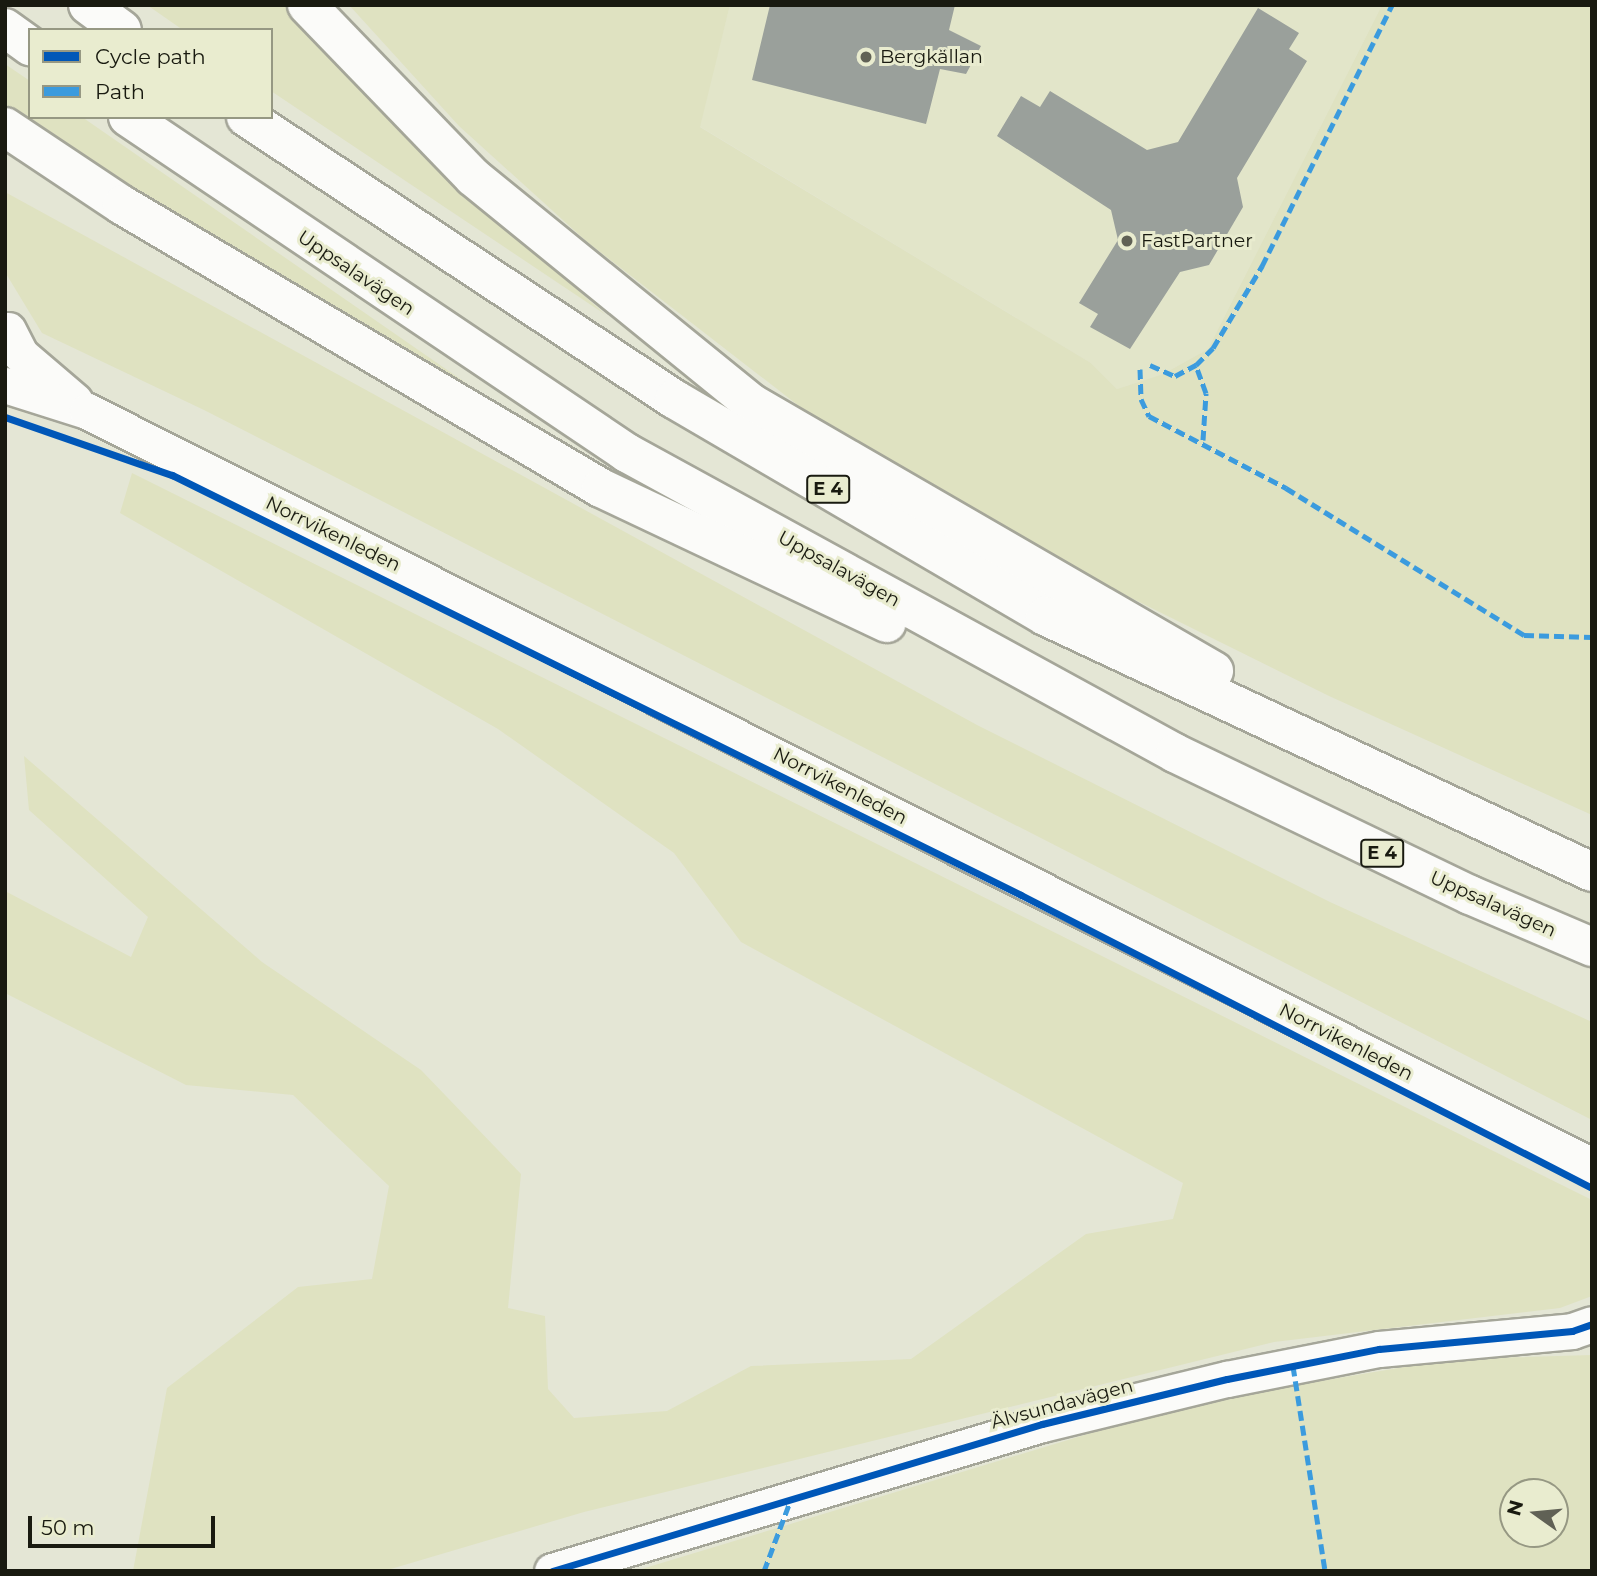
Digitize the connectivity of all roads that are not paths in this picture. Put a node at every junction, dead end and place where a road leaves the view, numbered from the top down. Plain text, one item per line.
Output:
1 (88, 5) edge
2 (307, 5) edge
3 (5, 28) edge
4 (119, 28) edge
5 (28, 45) edge
6 (131, 119) edge
7 (249, 119) edge
8 (5, 127) edge
9 (6, 335) edge
10 (5, 384) edge
11 (87, 411) junction
12 (1175, 752) junction
13 (1444, 803) junction
14 (1592, 872) edge
15 (1592, 947) edge
16 (1592, 1166) edge
17 (1592, 1324) edge
18 (552, 1571) edge

1 - 4 highway
2 - 13 highway
3 - 5 highway
6 - 12 highway, Uppsalavägen / E 4
7 - 13 highway, E 4
8 - 12 highway
9 - 11 main road, Norrvikenleden
10 - 11 main road, Norrvikenleden
11 - 16 main road, Norrvikenleden
12 - 15 highway, Uppsalavägen / E 4
13 - 14 highway, E 4
17 - 18 main road, Älvsundavägen

